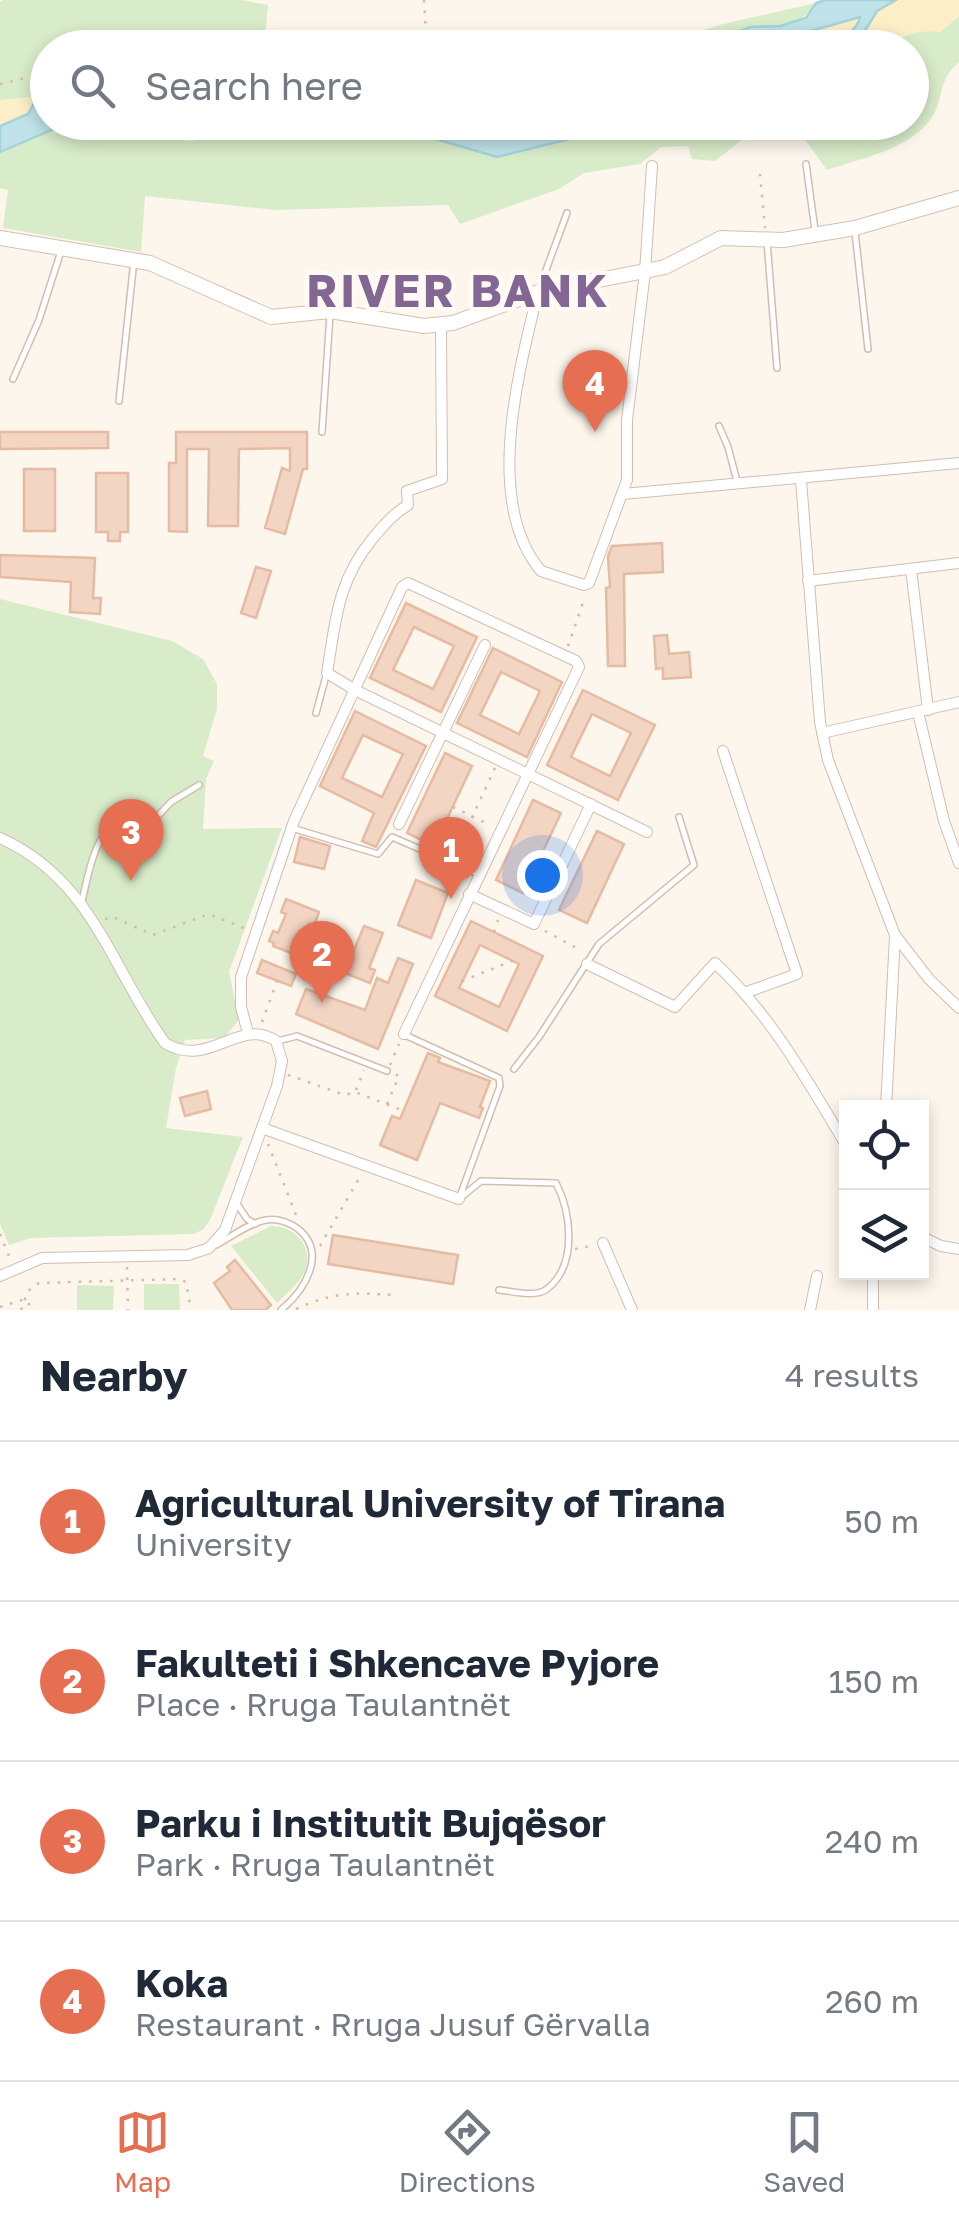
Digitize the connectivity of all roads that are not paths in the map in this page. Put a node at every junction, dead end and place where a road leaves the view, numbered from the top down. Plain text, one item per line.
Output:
1 (806, 164) dead end
2 (652, 166) dead end
3 (959, 198) edge
4 (568, 213) dead end
5 (855, 228) junction
6 (815, 234) junction
7 (0, 238) edge
8 (767, 240) junction
9 (61, 250) junction
10 (134, 260) junction
11 (644, 272) junction
12 (538, 292) junction
13 (330, 311) junction
14 (441, 325) junction
15 (868, 349) dead end
16 (777, 368) dead end
17 (13, 379) dead end
18 (119, 402) dead end
19 (719, 426) dead end
20 (322, 432) dead end
21 (959, 463) edge
22 (800, 480) junction
23 (738, 485) junction
24 (623, 494) junction
25 (959, 564) edge
26 (911, 569) junction
27 (808, 581) junction
28 (485, 644) dead end
29 (327, 673) junction
30 (355, 690) junction
31 (959, 702) edge
32 (923, 711) junction
33 (316, 714) dead end
34 (443, 732) junction
35 (822, 733) junction
36 (723, 751) dead end
37 (528, 772) junction
38 (200, 785) dead end
39 (591, 804) junction
40 (679, 817) dead end
41 (398, 824) dead end
42 (292, 828) junction
43 (647, 832) dead end
44 (0, 838) edge
45 (959, 864) edge
46 (478, 874) junction
47 (469, 894) junction
48 (82, 904) junction
49 (895, 935) junction
50 (589, 961) junction
51 (747, 992) junction
52 (959, 1008) edge
53 (253, 1033) junction
54 (404, 1034) joint
55 (276, 1042) junction
56 (514, 1069) dead end
57 (388, 1070) road end
58 (886, 1100) edge
59 (262, 1128) junction
60 (839, 1134) edge
61 (459, 1198) junction
62 (235, 1201) junction
63 (255, 1224) junction
64 (929, 1241) edge
65 (598, 1244) road end
66 (209, 1248) junction
67 (959, 1249) edge
68 (0, 1276) edge
69 (817, 1276) dead end
70 (873, 1280) edge
71 (499, 1290) dead end
72 (283, 1309) edge
73 (632, 1310) edge
74 (810, 1310) edge
75 (873, 1310) edge

1 - 6 lane
2 - 11 street
3 - 5 street
4 - 12 lane
5 - 6 street
5 - 15 lane
6 - 8 street
7 - 9 street
8 - 11 street
8 - 16 lane
9 - 10 street
9 - 17 lane
10 - 13 street
10 - 18 lane
11 - 12 street
11 - 24 street
12 - 14 street
12 - 24 street
13 - 14 street
13 - 20 lane
14 - 29 street
19 - 23 lane
21 - 22 street
22 - 23 street
22 - 27 street
23 - 24 street
25 - 26 street
26 - 27 street
26 - 32 street
27 - 35 street
28 - 34 street
29 - 30 street
29 - 33 lane
30 - 34 street
30 - 37 street
30 - 42 street
31 - 32 street
32 - 35 street
32 - 45 street
34 - 37 street
34 - 41 street
35 - 49 street
36 - 51 street
37 - 39 street
37 - 46 street
38 - 48 lane
39 - 43 street
39 - 47 street
40 - 50 lane
42 - 46 lane
42 - 53 street
44 - 48 street
46 - 47 street
47 - 54 street
48 - 53 street
49 - 52 street
49 - 58 street
50 - 51 street
50 - 56 lane
51 - 60 street
53 - 55 street
54 - 61 lane
55 - 57 lane
55 - 59 street
59 - 61 street
59 - 62 street
61 - 71 lane
62 - 63 lane
62 - 66 street
63 - 66 lane
63 - 72 lane
64 - 67 street
65 - 73 street
66 - 68 street
69 - 74 street
70 - 75 street

